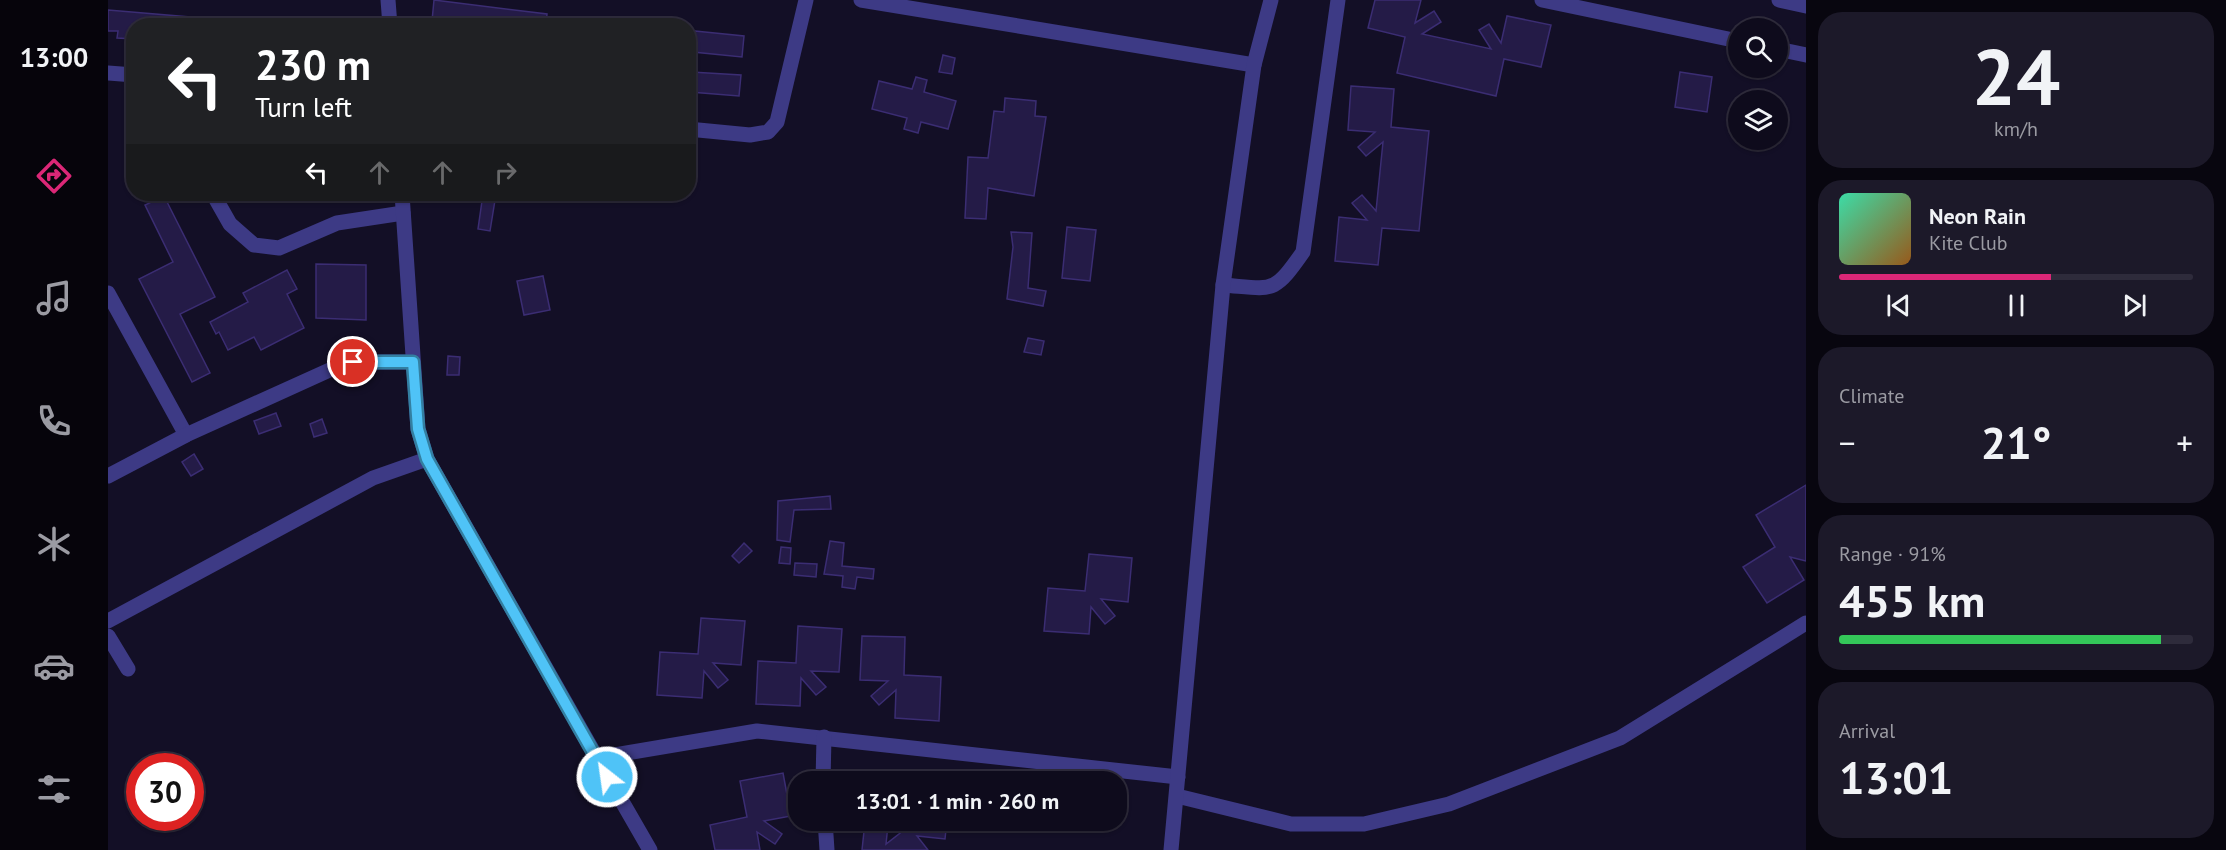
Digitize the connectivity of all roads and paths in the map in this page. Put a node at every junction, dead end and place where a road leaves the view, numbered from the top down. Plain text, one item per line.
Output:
1 (388, 0) edge
2 (806, 0) edge
3 (861, 0) edge
4 (1271, 0) edge
5 (1338, 0) edge
6 (1542, 0) edge
7 (1779, 0) edge
8 (1806, 6) edge
9 (389, 18) edge
10 (1728, 39) edge
11 (1788, 51) edge
12 (1806, 55) edge
13 (1254, 65) junction
14 (108, 73) edge
15 (126, 74) edge
16 (696, 130) edge
17 (217, 201) edge
18 (402, 201) edge
19 (403, 213) junction
20 (1223, 285) junction
21 (108, 293) edge
22 (413, 362) junction
23 (186, 435) junction
24 (427, 459) junction
25 (108, 476) edge
26 (108, 621) edge
27 (1806, 623) edge
28 (108, 636) edge
29 (128, 669) dead end
30 (824, 737) junction
31 (597, 758) junction
32 (823, 771) edge
33 (1178, 777) junction
34 (1177, 796) junction
35 (826, 831) edge
36 (650, 850) edge
37 (827, 850) edge
38 (1171, 850) edge

1 - 9 street
2 - 16 street
3 - 13 street
4 - 13 street
5 - 20 street
6 - 10 street
7 - 8 street
11 - 12 street
13 - 20 street
14 - 15 street
17 - 19 street
18 - 19 street
19 - 22 street
20 - 33 street
21 - 23 street
22 - 23 street
22 - 24 street
23 - 25 street
24 - 26 street
24 - 31 street
27 - 34 street
28 - 29 street
30 - 31 street
30 - 32 street
30 - 33 street
31 - 36 street
33 - 34 street
34 - 38 street
35 - 37 street

